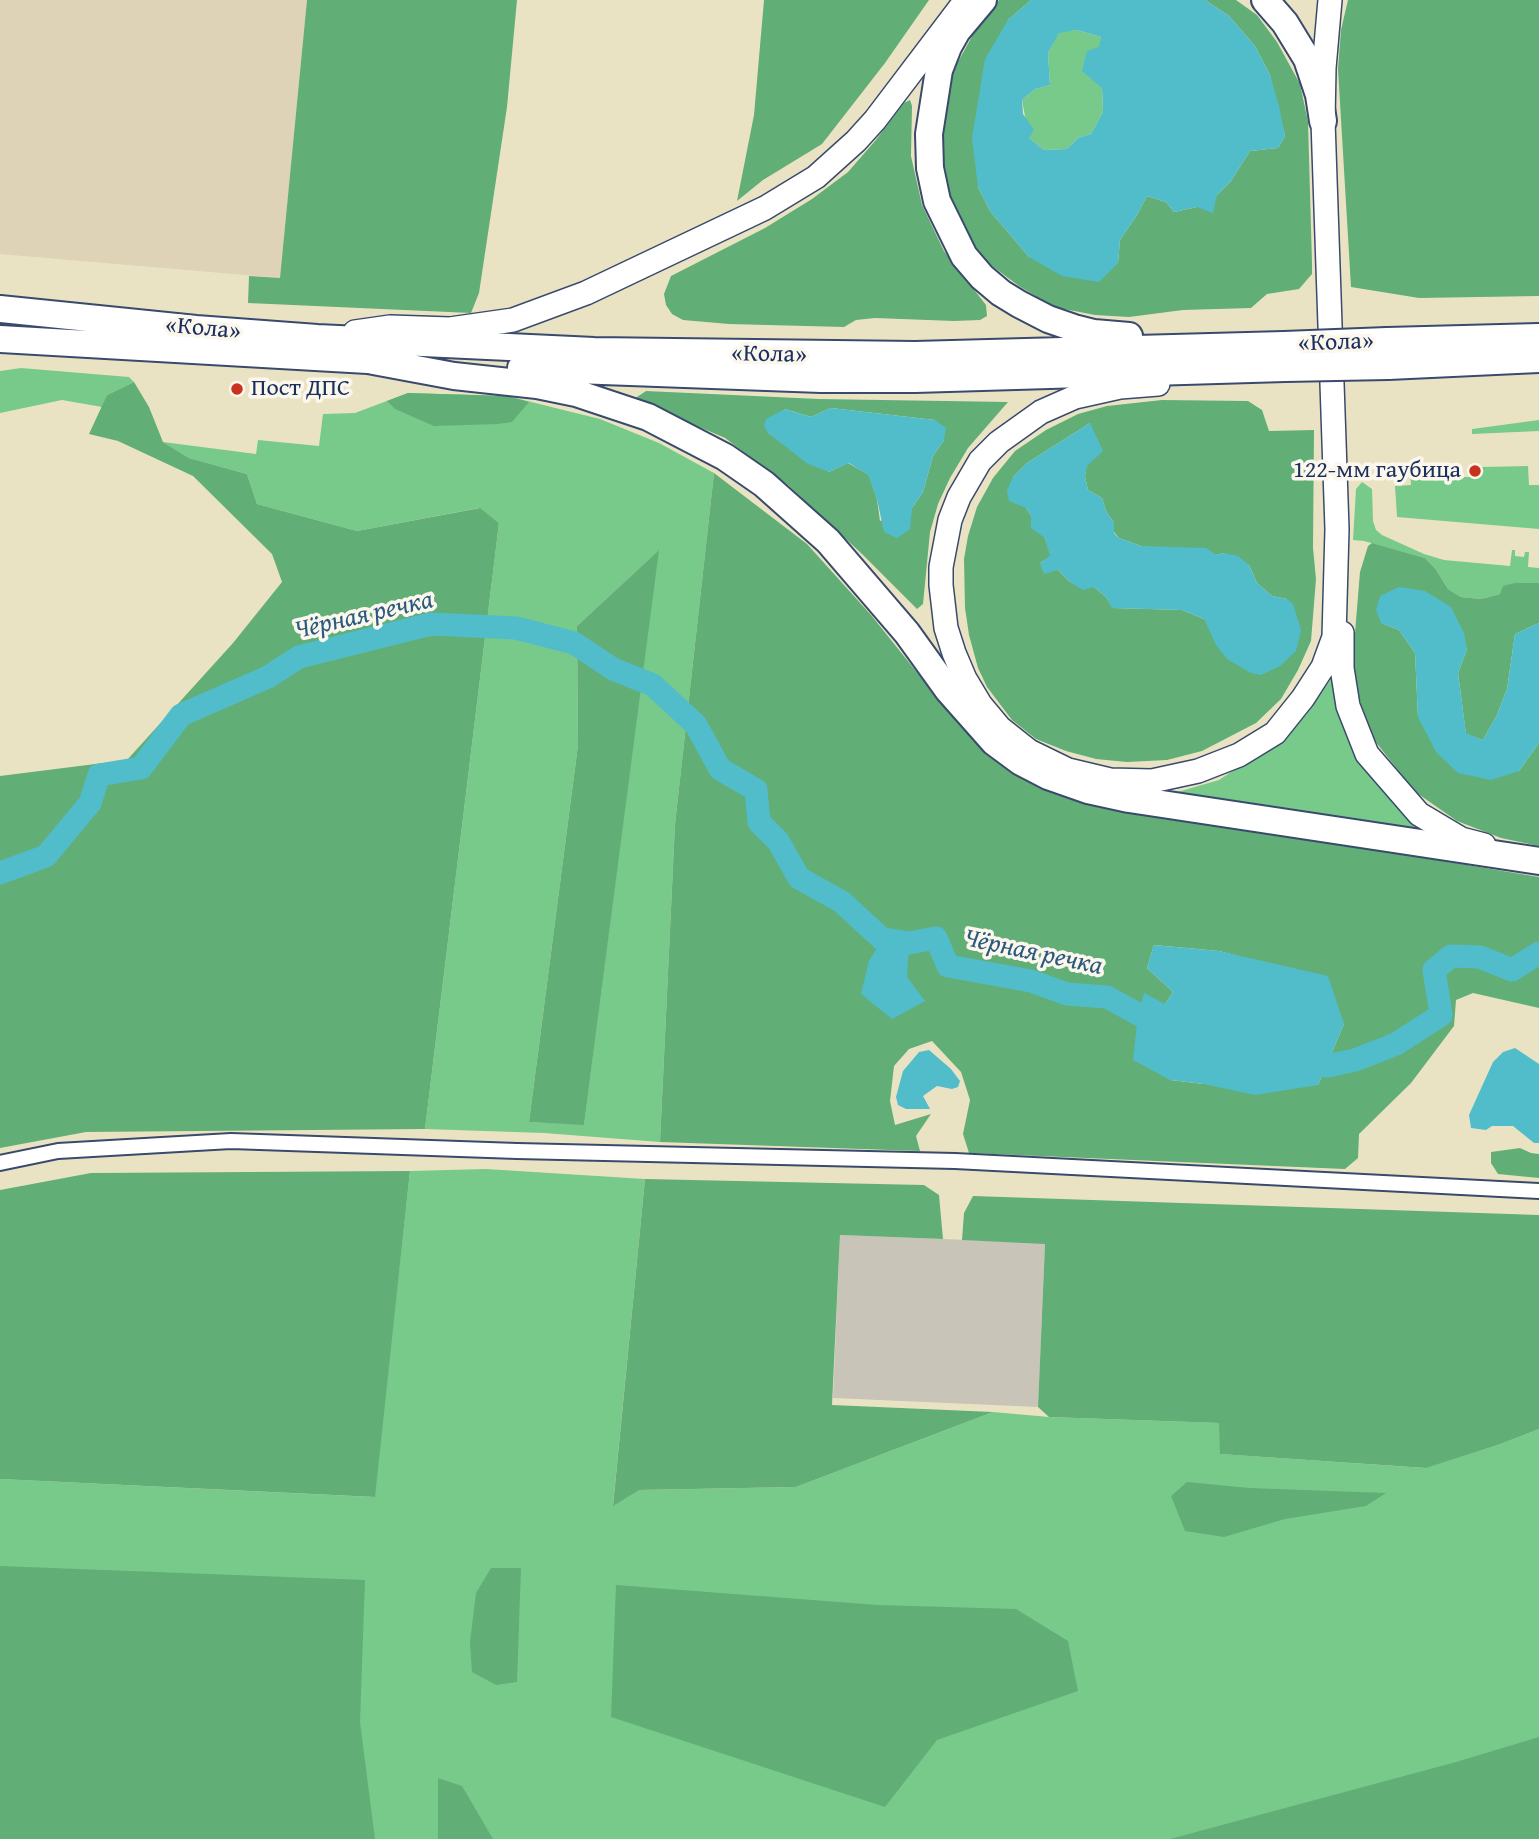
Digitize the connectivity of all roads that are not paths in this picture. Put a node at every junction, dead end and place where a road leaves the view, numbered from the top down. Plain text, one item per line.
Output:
1 (966, 0) edge
2 (983, 0) edge
3 (1265, 0) edge
4 (1330, 0) edge
5 (1323, 121) junction
6 (0, 309) edge
7 (1539, 337) edge
8 (317, 338) junction
9 (0, 339) edge
10 (1257, 346) junction
11 (1388, 353) junction
12 (1285, 356) junction
13 (1539, 359) edge
14 (368, 360) junction
15 (1337, 528) junction
16 (1539, 860) edge
17 (0, 1163) edge
18 (1539, 1191) edge

1 - 8 main road
2 - 10 highway
3 - 5 highway
4 - 5 main road
5 - 15 main road
6 - 8 highway, «Кола»
7 - 11 highway, «Кола»
8 - 10 highway, «Кола»
9 - 14 highway, «Кола»
10 - 12 highway, «Кола»
11 - 12 highway, «Кола», bridge
11 - 13 highway, «Кола»
12 - 14 highway, «Кола»
12 - 15 main road
14 - 16 highway
15 - 16 main road
17 - 18 street

